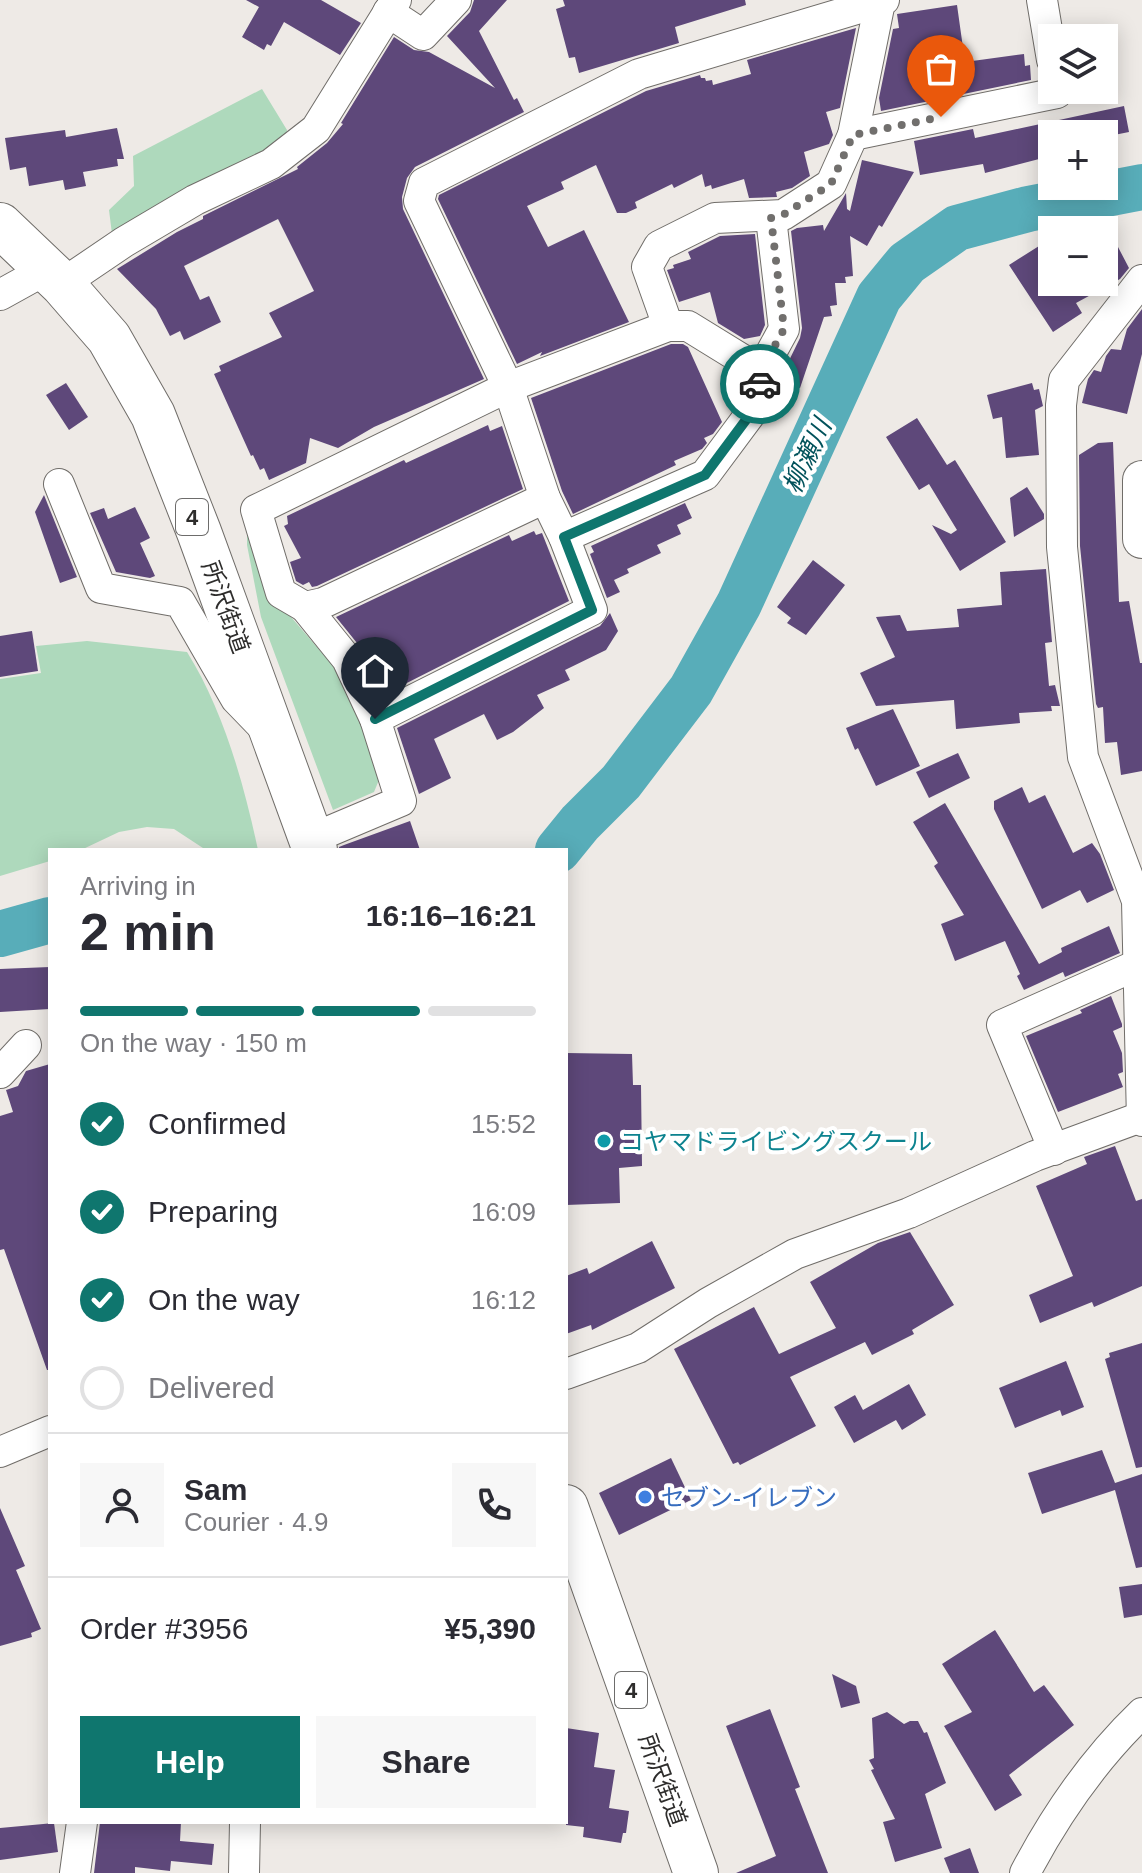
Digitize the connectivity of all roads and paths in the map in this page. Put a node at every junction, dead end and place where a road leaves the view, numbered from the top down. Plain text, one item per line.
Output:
1 (456, 0) edge
2 (1042, 0) edge
3 (882, 1) edge
4 (392, 6) edge
5 (1046, 24) edge
6 (1038, 97) edge
7 (853, 135) junction
8 (771, 218) junction
9 (0, 225) edge
10 (54, 276) junction
11 (1142, 280) edge
12 (0, 295) edge
13 (668, 326) junction
14 (761, 371) junction
15 (508, 387) junction
16 (1142, 480) edge
17 (59, 484) dead end
18 (545, 498) junction
19 (564, 537) junction
20 (1142, 539) edge
21 (305, 607) junction
22 (375, 719) junction
23 (274, 738) junction
24 (313, 844) edge
25 (1137, 965) junction
26 (26, 1045) dead end
27 (0, 1073) edge
28 (1142, 1119) edge
29 (1054, 1150) junction
30 (568, 1373) edge
31 (48, 1432) edge
32 (0, 1452) edge
33 (568, 1513) edge
34 (1142, 1713) edge
35 (82, 1824) edge
36 (245, 1824) edge
37 (75, 1873) edge
38 (244, 1873) edge
39 (696, 1873) edge
40 (1025, 1873) edge

1 - 4 street
2 - 5 street
3 - 7 street
3 - 15 street
4 - 10 street
6 - 7 street
7 - 8 street
8 - 13 street
8 - 14 street
9 - 10 main road, 所沢街道 / 4
10 - 12 street
10 - 23 main road, 所沢街道 / 4
11 - 25 street
13 - 14 street
13 - 15 street
14 - 19 street
15 - 18 street
15 - 21 street
16 - 20 street
17 - 23 street
18 - 19 street
18 - 21 street
19 - 22 street
21 - 22 street
22 - 24 street
23 - 24 main road, 所沢街道 / 4
25 - 28 street
25 - 29 street
26 - 27 street
28 - 29 street
29 - 30 street
31 - 32 street
33 - 39 main road, 所沢街道 / 4
34 - 40 street
35 - 37 street
36 - 38 street

